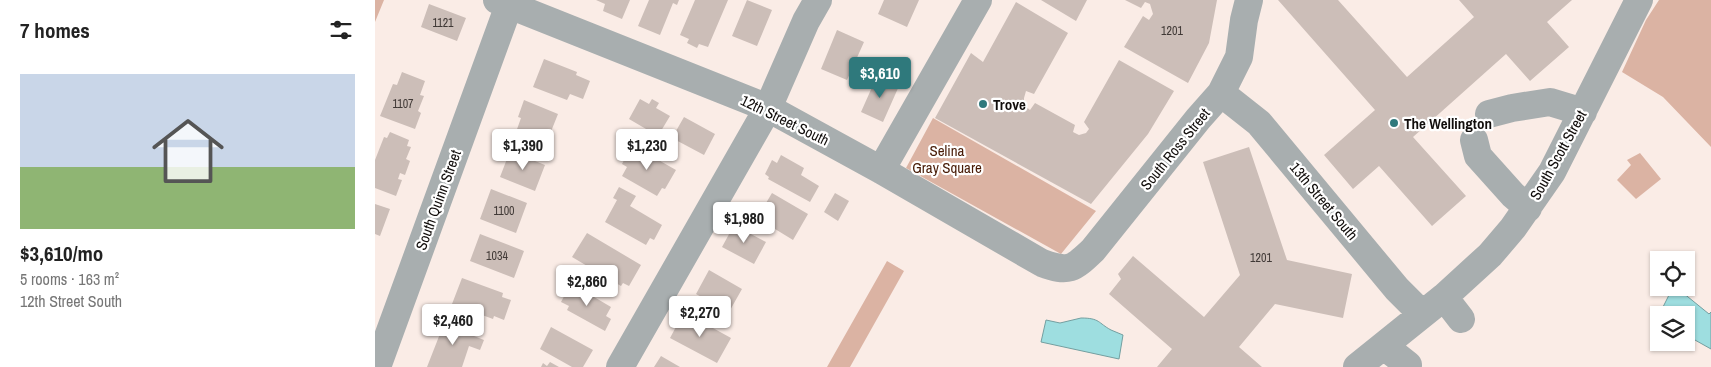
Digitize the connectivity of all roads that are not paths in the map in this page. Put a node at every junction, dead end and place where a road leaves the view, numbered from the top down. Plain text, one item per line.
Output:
1 (818, 0) edge
2 (978, 0) edge
3 (1249, 0) edge
4 (1639, 0) edge
5 (503, 3) edge
6 (1221, 93) junction
7 (768, 108) junction
8 (1583, 112) junction
9 (1489, 114) dead end
10 (1474, 140) dead end
11 (881, 170) junction
12 (1528, 208) junction
13 (1059, 270) joint
14 (1444, 297) junction
15 (1422, 314) junction
16 (1461, 319) dead end
17 (1384, 346) junction
18 (1409, 365) dead end
19 (377, 367) edge
20 (620, 367) edge
21 (1357, 367) edge

1 - 7 street
2 - 11 street
3 - 6 street, South Ross Street
4 - 8 street, South Scott Street
5 - 7 street, 12th Street South
5 - 19 street, South Quinn Street
6 - 13 street, South Ross Street
6 - 15 street, 13th Street South
7 - 11 street, 12th Street South
7 - 20 street
8 - 9 street
8 - 12 street, South Scott Street
10 - 12 street
11 - 13 street, 12th Street South
12 - 14 street, South Scott Street
14 - 15 street, South Scott Street
14 - 16 street
15 - 17 street, South Scott Street
17 - 18 street
17 - 21 street, South Scott Street

